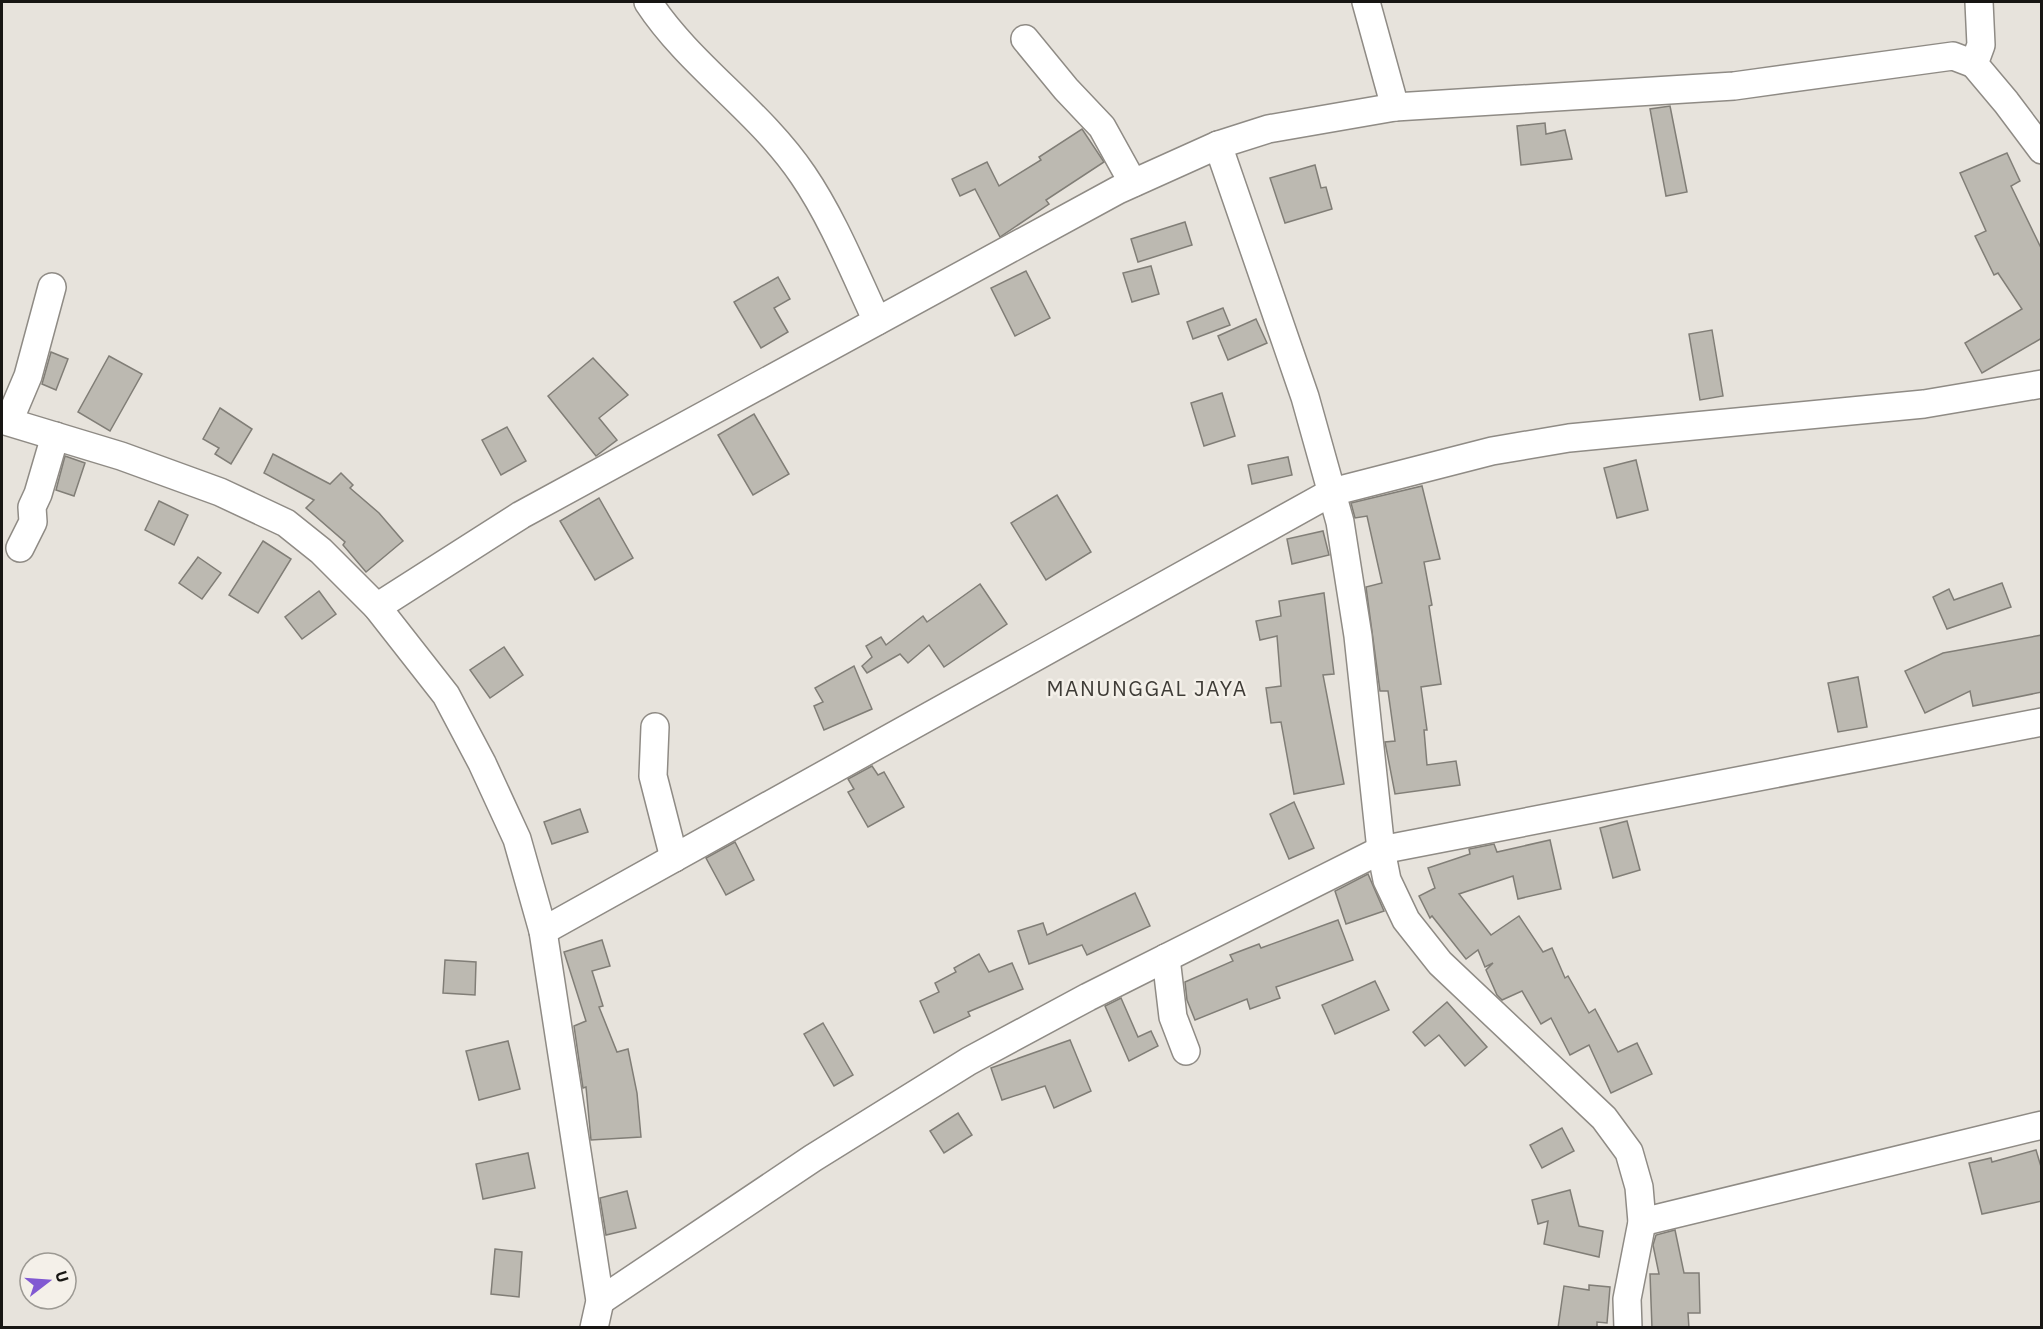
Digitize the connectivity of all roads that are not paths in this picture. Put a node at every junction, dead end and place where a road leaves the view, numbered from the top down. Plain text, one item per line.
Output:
1 (648, 2) edge
2 (1366, 2) edge
3 (1979, 2) edge
4 (1025, 39) dead end
5 (1974, 64) junction
6 (1395, 107) junction
7 (1218, 145) junction
8 (2042, 150) edge
9 (1133, 183) junction
10 (52, 287) dead end
11 (877, 321) junction
12 (2042, 384) edge
13 (5, 421) edge
14 (55, 435) junction
15 (1332, 492) junction
16 (20, 548) dead end
17 (377, 607) junction
18 (2042, 722) edge
19 (655, 727) dead end
20 (1381, 850) junction
21 (674, 858) junction
22 (543, 931) junction
23 (1166, 958) junction
24 (1186, 1051) dead end
25 (2042, 1125) edge
26 (1642, 1222) junction
27 (600, 1301) junction
28 (594, 1328) edge
29 (1628, 1328) edge

1 - 11 street
2 - 6 street
3 - 5 street
4 - 9 street
5 - 6 street
5 - 8 street
6 - 7 street
7 - 9 street
7 - 15 street
9 - 11 street
10 - 13 street
11 - 17 street
12 - 15 street
13 - 14 street
14 - 16 street
14 - 17 street
15 - 20 street
15 - 21 street
17 - 22 street
18 - 20 street
19 - 21 street
20 - 23 street
20 - 26 street
21 - 22 street
22 - 27 street
23 - 24 street
23 - 27 street
25 - 26 street
26 - 29 street
27 - 28 street

